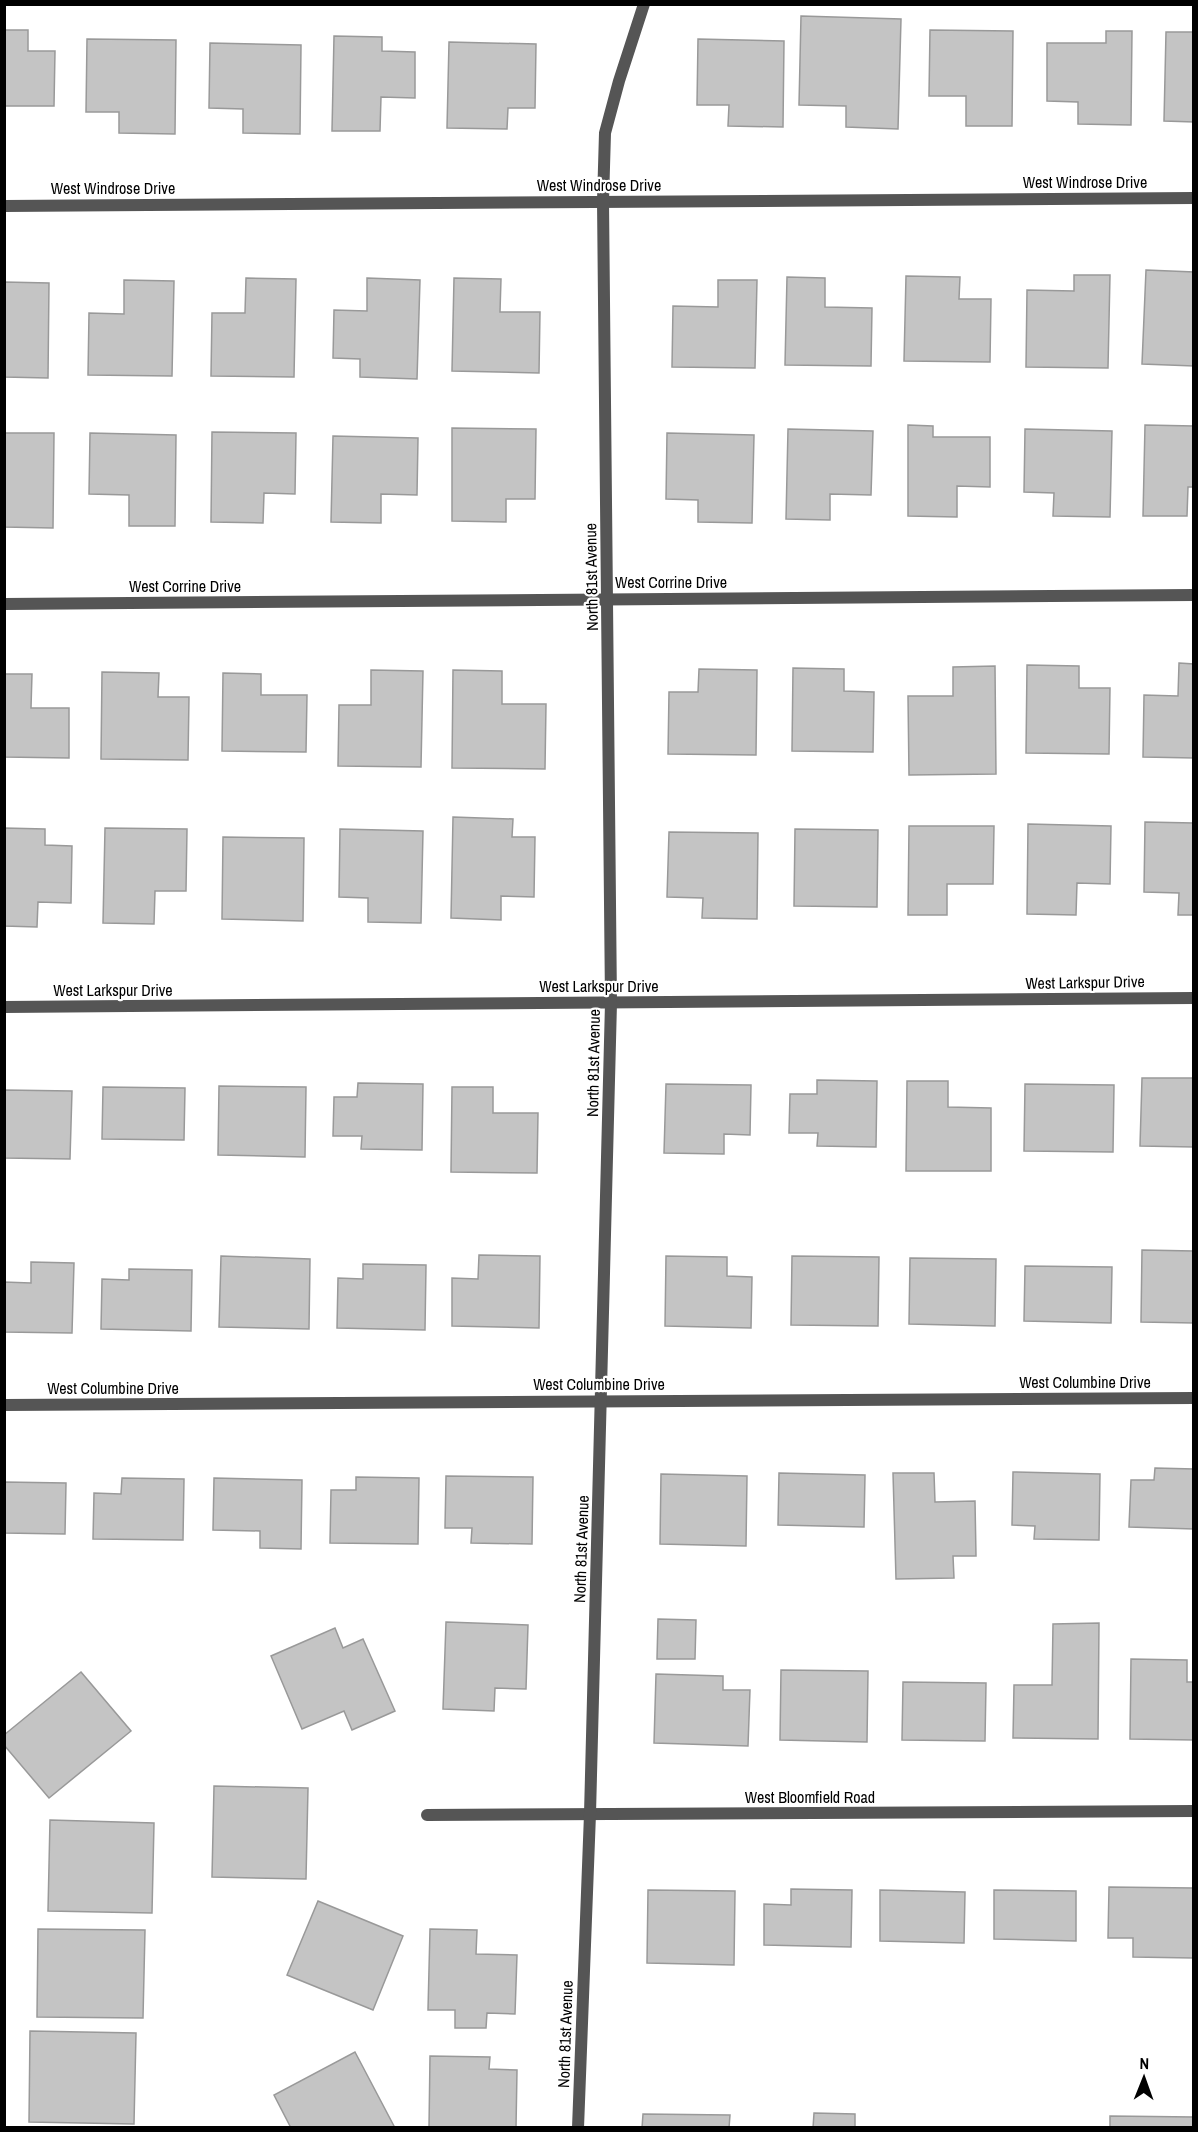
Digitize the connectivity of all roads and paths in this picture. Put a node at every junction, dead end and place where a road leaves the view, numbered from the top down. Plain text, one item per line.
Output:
1 (644, 4) edge
2 (1194, 198) edge
3 (603, 201) junction
4 (4, 206) edge
5 (1194, 595) edge
6 (608, 599) junction
7 (4, 604) edge
8 (1194, 998) edge
9 (611, 1003) junction
10 (4, 1007) edge
11 (1194, 1398) edge
12 (601, 1401) junction
13 (4, 1405) edge
14 (1194, 1811) edge
15 (590, 1814) junction
16 (427, 1815) dead end
17 (578, 2127) edge

1 - 3 street, North 81st Avenue
2 - 3 street, West Windrose Drive
3 - 4 street, West Windrose Drive
3 - 6 street, North 81st Avenue
5 - 6 street, West Corrine Drive
6 - 7 street, West Corrine Drive
6 - 9 street, North 81st Avenue
8 - 9 street, West Larkspur Drive
9 - 10 street, West Larkspur Drive
9 - 12 street, North 81st Avenue
11 - 12 street, West Columbine Drive
12 - 13 street, West Columbine Drive
12 - 15 street, North 81st Avenue
14 - 15 street, West Bloomfield Road
15 - 16 street, West Bloomfield Road
15 - 17 street, North 81st Avenue

